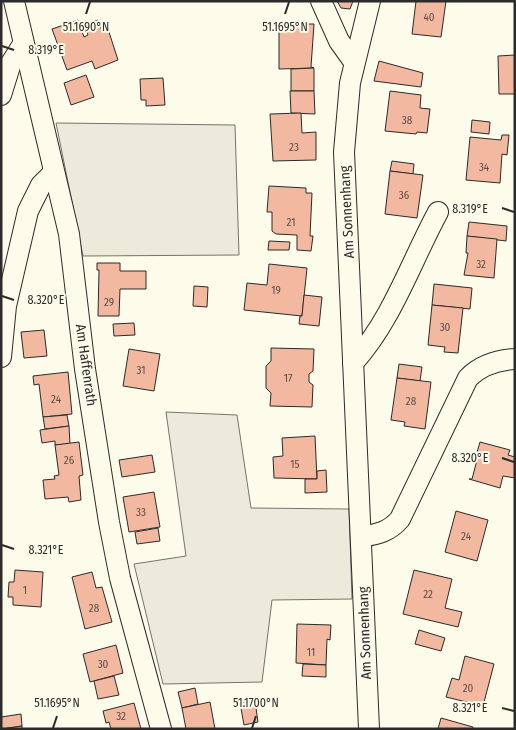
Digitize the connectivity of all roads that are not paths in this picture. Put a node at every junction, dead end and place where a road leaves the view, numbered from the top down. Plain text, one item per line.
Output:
1 (14, 1) edge
2 (321, 1) edge
3 (370, 1) edge
4 (23, 44) junction
5 (354, 62) junction
6 (1, 95) edge
7 (53, 173) junction
8 (438, 212) dead end
9 (1, 357) edge
10 (515, 359) edge
11 (353, 363) junction
12 (361, 537) junction
13 (161, 729) edge
14 (369, 729) edge

1 - 4 street, Am Haffenrath
2 - 5 street
3 - 5 street, Am Sonnenhang
4 - 6 street
4 - 7 street, Am Haffenrath
5 - 11 street, Am Sonnenhang
7 - 9 street
7 - 13 street, Am Haffenrath
8 - 11 street
10 - 12 street
11 - 12 street, Am Sonnenhang
12 - 14 street, Am Sonnenhang

